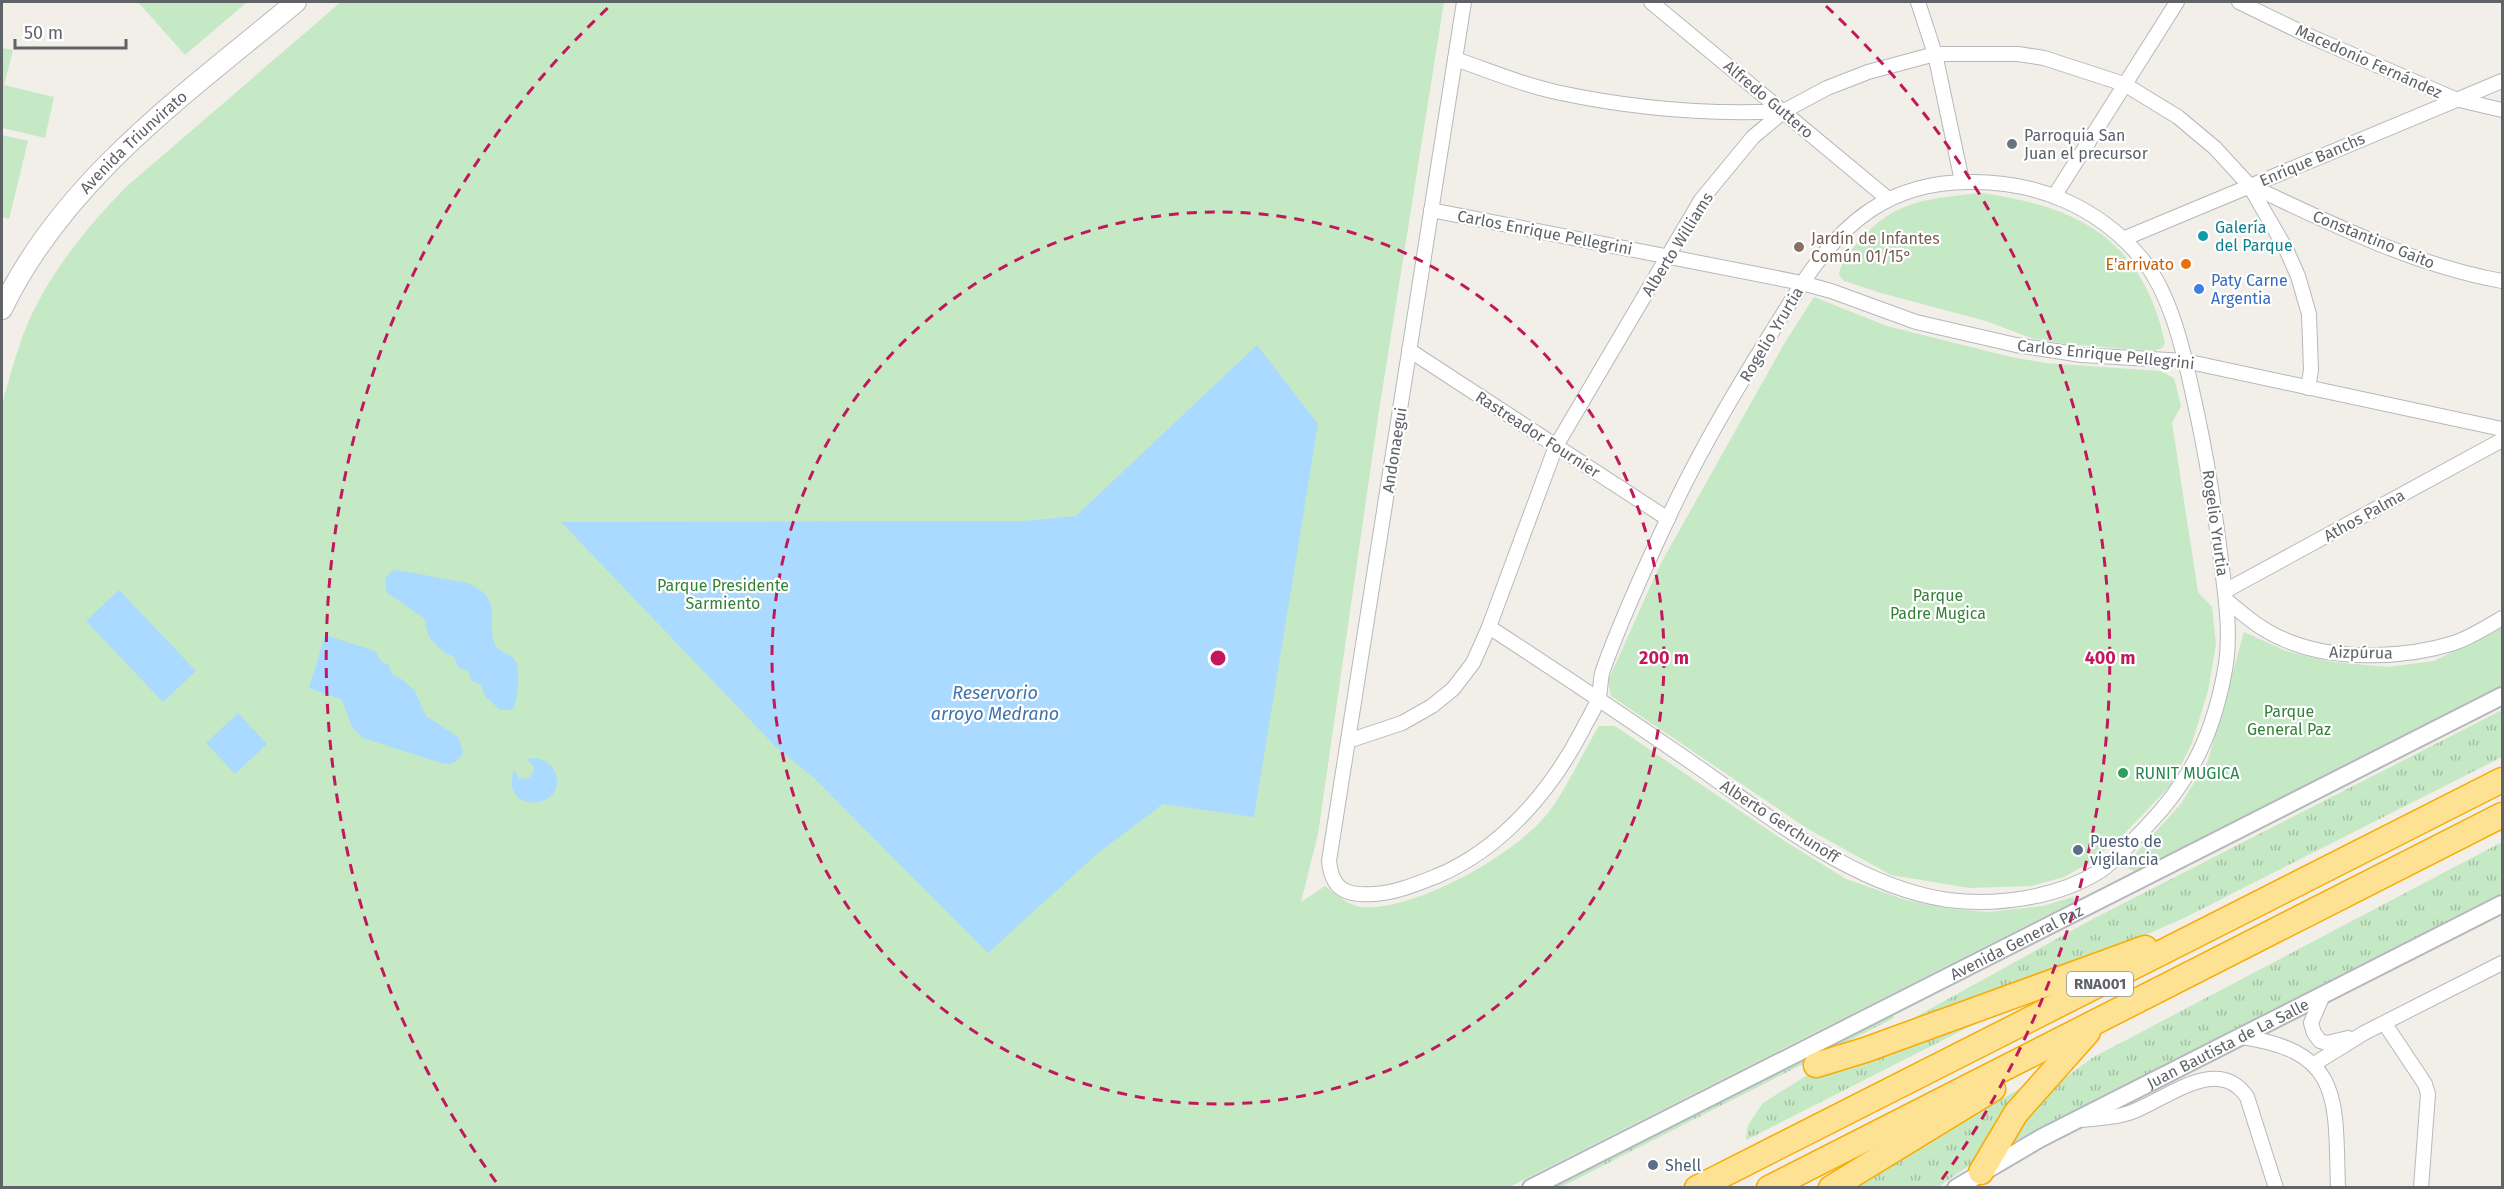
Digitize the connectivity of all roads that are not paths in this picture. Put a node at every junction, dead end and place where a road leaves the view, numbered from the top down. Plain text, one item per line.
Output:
1 (296, 2) edge
2 (1464, 2) edge
3 (1651, 2) edge
4 (1918, 2) edge
5 (2177, 2) edge
6 (2239, 2) edge
7 (1935, 54) junction
8 (1455, 59) junction
9 (2502, 81) edge
10 (2124, 84) junction
11 (2455, 99) junction
12 (2502, 110) edge
13 (1784, 111) junction
14 (1962, 181) junction
15 (2249, 185) junction
16 (2055, 195) junction
17 (1887, 198) junction
18 (1431, 210) junction
19 (2123, 239) junction
20 (1668, 256) junction
21 (2502, 281) edge
22 (1803, 283) junction
23 (2, 309) edge
24 (1409, 350) junction
25 (2185, 361) junction
26 (2308, 388) junction
27 (2502, 429) edge
28 (2502, 440) edge
29 (1556, 446) junction
30 (1668, 519) junction
31 (2226, 596) junction
32 (2502, 618) edge
33 (1490, 627) junction
34 (2502, 696) edge
35 (1598, 698) junction
36 (1348, 741) junction
37 (2502, 780) edge
38 (2502, 815) edge
39 (2103, 869) junction
40 (1347, 892) joint
41 (2114, 892) junction
42 (2502, 904) edge
43 (2221, 922) junction
44 (2502, 963) edge
45 (2323, 995) junction
46 (2098, 1021) junction
47 (2385, 1024) junction
48 (2364, 1033) junction
49 (2241, 1037) junction
50 (2314, 1064) junction
51 (1816, 1065) dead end
52 (2075, 1121) junction
53 (1981, 1172) junction
54 (1531, 1188) edge
55 (1697, 1188) edge
56 (1768, 1188) edge
57 (1831, 1188) edge
58 (1956, 1188) edge
59 (2276, 1188) edge
60 (2338, 1188) edge
61 (2421, 1188) edge

1 - 23 main road, Avenida Triunvirato
2 - 8 street, Andonaegui
3 - 13 street, Alfredo Guttero
4 - 7 street
5 - 10 street
6 - 11 street, Macedonio Fernández
7 - 10 street, Alberto Williams
7 - 13 street, Alberto Williams
7 - 14 street
8 - 13 street
8 - 18 street, Andonaegui
9 - 11 street, Enrique Banchs
10 - 15 street, Alberto Williams
10 - 16 street
11 - 12 street, Macedonio Fernández
11 - 15 street, Enrique Banchs
13 - 17 street, Alfredo Guttero
13 - 20 street, Alberto Williams
14 - 16 street, Rogelio Yrurtia
14 - 17 street, Rogelio Yrurtia
15 - 19 street, Enrique Banchs
15 - 21 street, Constantino Gaito
15 - 26 street, Alberto Williams
16 - 19 street, Rogelio Yrurtia
17 - 22 street, Rogelio Yrurtia
18 - 20 street, Carlos Enrique Pellegrini
18 - 24 street, Andonaegui
19 - 25 street, Rogelio Yrurtia
20 - 22 street, Carlos Enrique Pellegrini
20 - 29 street, Alberto Williams
22 - 25 street, Carlos Enrique Pellegrini
22 - 30 street, Rogelio Yrurtia
24 - 29 street, Rastreador Fournier
24 - 36 street, Andonaegui
25 - 26 street, Carlos Enrique Pellegrini
25 - 31 street, Rogelio Yrurtia
26 - 27 street, Carlos Enrique Pellegrini
28 - 31 street, Athos Palma
29 - 30 street, Rastreador Fournier
29 - 33 street, Alberto Williams
30 - 35 street, Rogelio Yrurtia
31 - 32 street, Aizpúrua
31 - 39 street, Alberto Gerchunoff
33 - 35 street, Alberto Gerchunoff
33 - 36 street, Alberto Williams
34 - 41 street, Avenida General Paz
35 - 39 street, Alberto Gerchunoff
35 - 40 street, Rogelio Yrurtia
36 - 40 street, Andonaegui
37 - 43 highway, RNA001
38 - 46 highway, RNA001
39 - 41 street
41 - 54 street, Avenida General Paz
42 - 45 street, Juan Bautista de La Salle
43 - 51 highway
43 - 55 highway, RNA001
44 - 47 street
45 - 48 street
45 - 49 street, Juan Bautista de La Salle
46 - 53 highway
46 - 56 highway, RNA001
46 - 57 highway
47 - 48 street
47 - 61 street
48 - 50 street
49 - 50 street
49 - 52 street, Juan Bautista de La Salle
50 - 60 street
52 - 53 street, Juan Bautista de La Salle
52 - 59 street
53 - 58 street, Juan Bautista de La Salle

